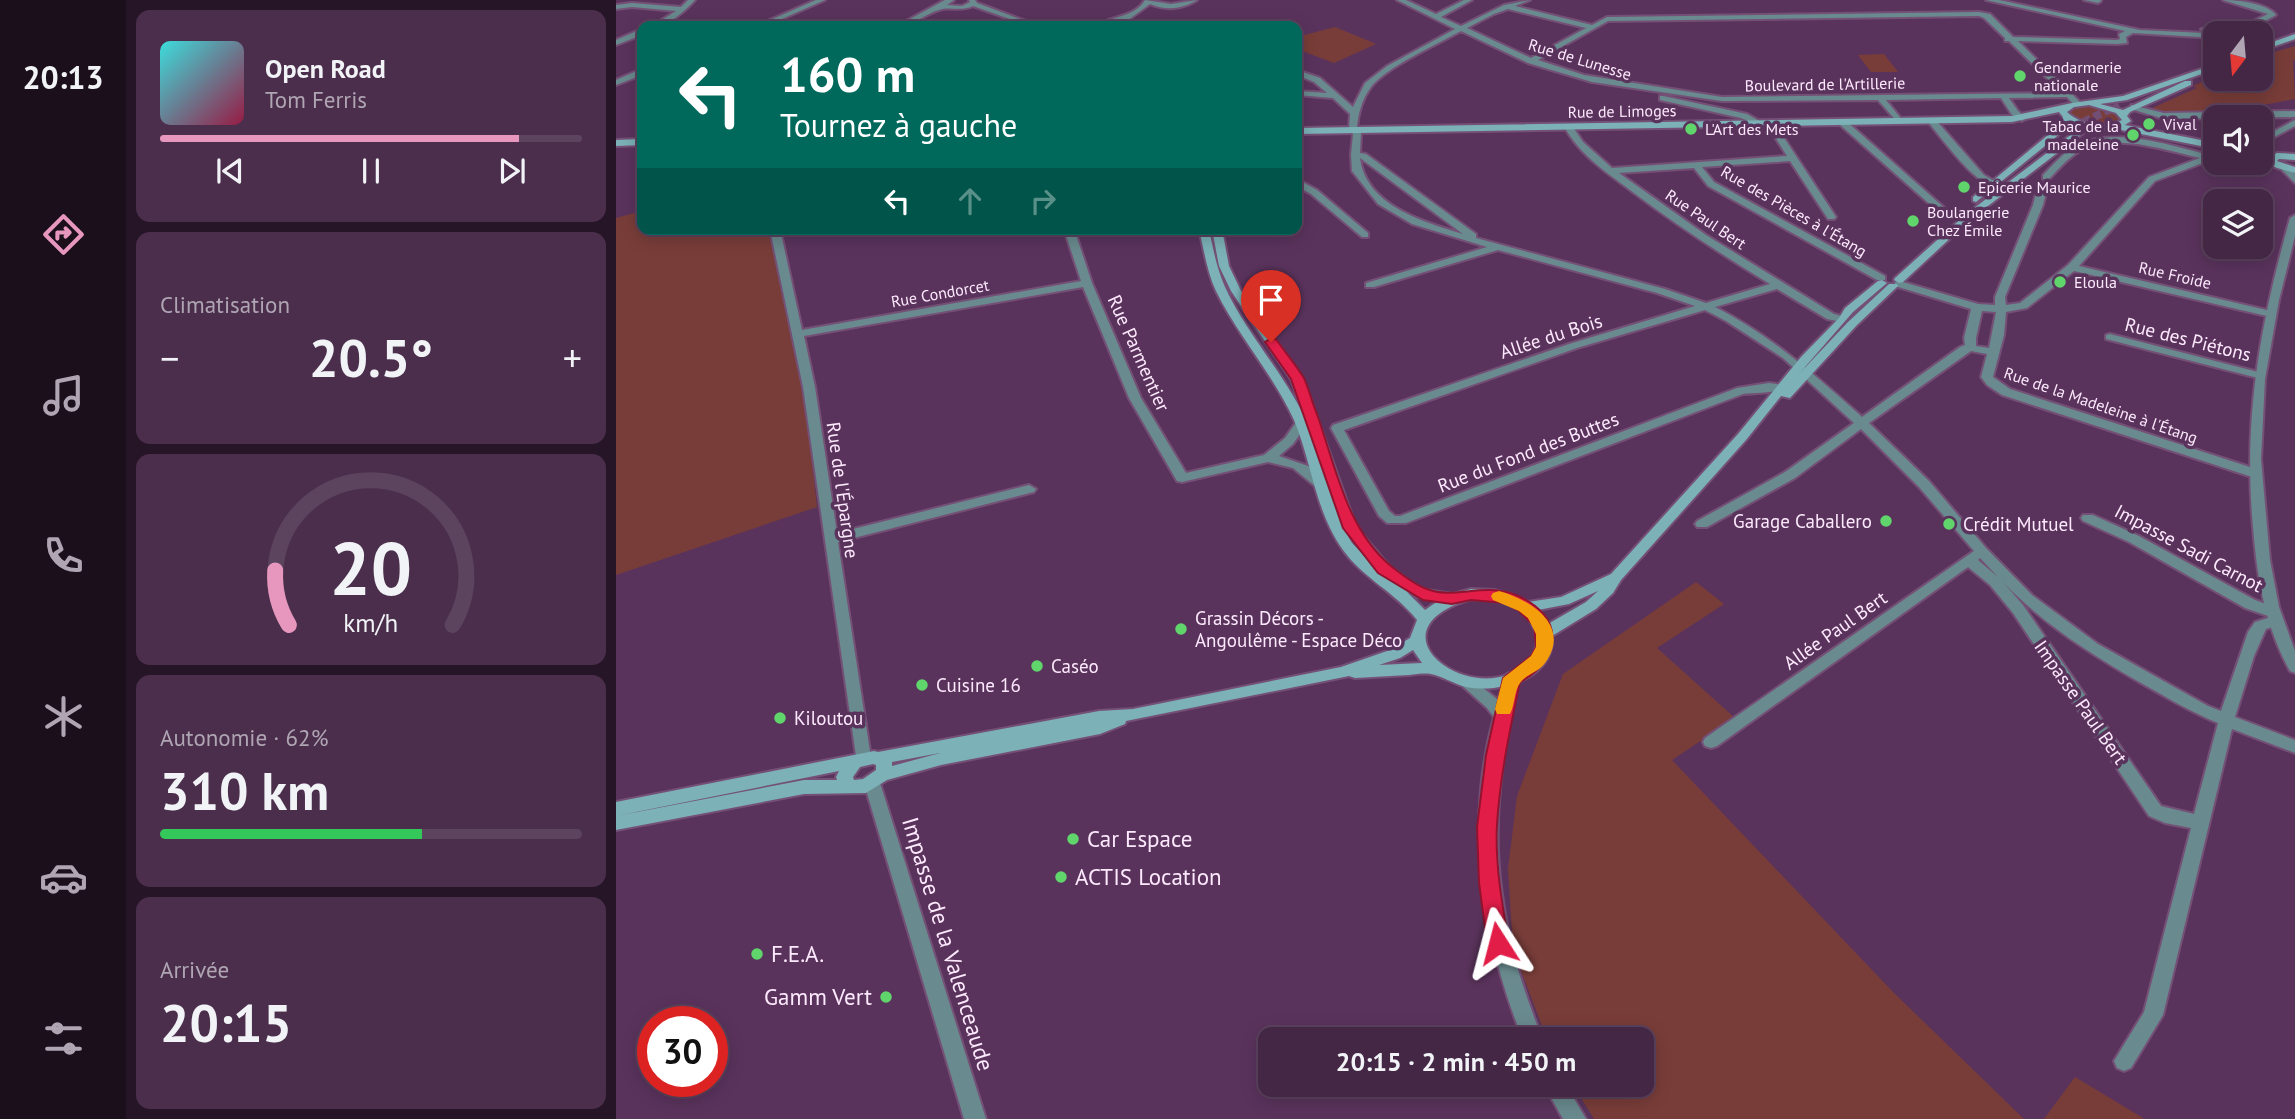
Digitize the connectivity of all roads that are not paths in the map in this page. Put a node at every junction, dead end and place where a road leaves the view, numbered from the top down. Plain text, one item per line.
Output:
1 (692, 0) edge
2 (822, 0) edge
3 (934, 0) edge
4 (1148, 0) edge
5 (1195, 0) edge
6 (1400, 0) edge
7 (1469, 0) edge
8 (1527, 0) edge
9 (1989, 0) edge
10 (2087, 0) edge
11 (2226, 0) edge
12 (1519, 1) edge
13 (2098, 1) edge
14 (972, 2) edge
15 (948, 3) edge
16 (1159, 6) junction
17 (1504, 6) junction
18 (616, 7) edge
19 (963, 8) junction
20 (682, 9) junction
21 (993, 12) junction
22 (1130, 14) junction
23 (1437, 16) junction
24 (1987, 16) junction
25 (664, 21) edge
26 (774, 21) edge
27 (912, 21) edge
28 (1020, 21) edge
29 (1111, 21) edge
30 (1122, 21) edge
31 (1131, 21) edge
32 (1593, 27) junction
33 (1462, 28) junction
34 (2132, 30) junction
35 (637, 34) edge
36 (2166, 34) junction
37 (2203, 35) edge
38 (2295, 36) edge
39 (2008, 39) junction
40 (2273, 42) edge
41 (616, 43) edge
42 (1531, 61) junction
43 (2203, 71) edge
44 (2203, 73) edge
45 (2203, 73) edge
46 (637, 74) edge
47 (1302, 74) edge
48 (1584, 77) junction
49 (616, 83) edge
50 (1302, 93) edge
51 (2068, 95) junction
52 (1335, 96) junction
53 (2004, 96) junction
54 (1880, 97) junction
55 (2078, 104) junction
56 (2092, 104) junction
57 (2134, 107) junction
58 (1354, 113) junction
59 (2123, 113) junction
60 (2066, 114) junction
61 (2295, 114) edge
62 (2027, 116) junction
63 (1931, 120) junction
64 (1899, 121) junction
65 (1842, 122) junction
66 (1759, 123) junction
67 (1770, 123) junction
68 (2295, 124) edge
69 (1567, 126) junction
70 (2094, 126) junction
71 (2116, 126) junction
72 (2073, 127) tunnel mouth
73 (1355, 130) junction
74 (1302, 131) edge
75 (2273, 135) edge
76 (2203, 141) edge
77 (637, 142) edge
78 (2203, 142) edge
79 (616, 143) edge
80 (2063, 144) junction
81 (2078, 149) junction
82 (2203, 154) edge
83 (1355, 155) junction
84 (2273, 157) edge
85 (2295, 157) edge
86 (1794, 158) junction
87 (2277, 158) junction
88 (2203, 160) edge
89 (1696, 165) junction
90 (2290, 169) edge
91 (1610, 171) junction
92 (2295, 180) edge
93 (2007, 183) junction
94 (1993, 184) junction
95 (1302, 185) edge
96 (1831, 217) dead end
97 (1955, 217) junction
98 (2295, 218) edge
99 (776, 235) edge
100 (1071, 235) edge
101 (1206, 235) edge
102 (1218, 235) edge
103 (1365, 235) dead end
104 (1482, 243) junction
105 (1497, 247) junction
106 (2071, 267) junction
107 (1890, 281) junction
108 (1087, 282) junction
109 (1370, 285) dead end
110 (1779, 285) junction
111 (2000, 303) junction
112 (1704, 306) junction
113 (1977, 307) junction
114 (2271, 314) junction
115 (1847, 321) junction
116 (798, 334) junction
117 (2110, 337) dead end
118 (1971, 348) junction
119 (1992, 352) junction
120 (1801, 371) junction
121 (2258, 375) junction
122 (1780, 388) junction
123 (1301, 424) junction
124 (1863, 424) junction
125 (1337, 428) joint
126 (1742, 437) junction
127 (1268, 458) junction
128 (2254, 473) junction
129 (1321, 484) junction
130 (1029, 489) dead end
131 (2088, 518) dead end
132 (1702, 524) dead end
133 (831, 539) junction
134 (1975, 555) junction
135 (1616, 577) junction
136 (1452, 598) junction
137 (1525, 607) junction
138 (2273, 616) junction
139 (1424, 619) junction
140 (1545, 634) junction
141 (1418, 640) junction
142 (2295, 667) edge
143 (1435, 668) junction
144 (1343, 672) junction
145 (1512, 678) junction
146 (1466, 682) junction
147 (1502, 717) junction
148 (2232, 724) junction
149 (1711, 742) dead end
150 (2295, 747) edge
151 (870, 767) junction
152 (848, 784) junction
153 (616, 809) edge
154 (616, 823) edge
155 (2202, 823) junction
156 (1527, 1027) edge
157 (2124, 1060) dead end
158 (1561, 1097) edge
159 (975, 1119) edge
160 (1575, 1119) edge

1 - 20 street
2 - 26 street
3 - 15 street
4 - 16 street
4 - 22 street
5 - 16 street
6 - 23 street, Rue de Lunesse
7 - 23 street
8 - 12 street
9 - 24 street
9 - 34 street
10 - 13 street
11 - 36 street
12 - 17 street
14 - 19 street
14 - 21 street
15 - 19 street
15 - 27 street
16 - 31 street
17 - 32 street
17 - 33 street
18 - 20 street
19 - 21 street
20 - 25 street
21 - 28 street
22 - 29 street
22 - 30 street
23 - 33 street, Rue de Lunesse
24 - 32 street
24 - 39 street
32 - 42 street
33 - 42 street, Rue de Lunesse
33 - 58 street
34 - 36 street
34 - 39 street
35 - 41 street
36 - 37 street
38 - 40 main road
39 - 51 street
42 - 48 street, Rue de Lunesse
43 - 56 main road
44 - 57 main road
45 - 59 main road
46 - 49 street
47 - 52 street
48 - 54 street, Boulevard de l'Artillerie
48 - 66 street, Rue de Lunesse
50 - 52 street
51 - 53 street, Boulevard de l'Artillerie
51 - 55 street
52 - 58 street
53 - 54 street, Boulevard de l'Artillerie
53 - 62 street
54 - 64 street
55 - 56 main road
55 - 60 main road
56 - 59 main road
57 - 59 main road
57 - 61 street
58 - 73 street
59 - 71 main road
59 - 76 main road
60 - 62 main road, Rue de Limoges
60 - 70 main road
60 - 94 main road
62 - 63 main road, Rue de Limoges
63 - 64 main road, Rue de Limoges
63 - 94 street
64 - 65 main road, Rue de Limoges
65 - 67 main road, Rue de Limoges
65 - 97 street
66 - 67 main road, Rue de Limoges
66 - 69 main road, Rue de Limoges
67 - 86 street
68 - 75 street
69 - 73 main road, Rue de Limoges
69 - 91 street, Rue Paul Bert
70 - 71 main road
70 - 80 main road
71 - 78 main road
72 - 93 main road
73 - 74 main road, Rue de Limoges
73 - 83 street
77 - 79 main road
80 - 81 street
80 - 93 main road
81 - 82 street
81 - 111 street, Rue de la Madeleine à l'Étang
83 - 104 street
83 - 104 street
84 - 87 main road
85 - 87 main road
86 - 89 street
86 - 96 street
87 - 90 main road
88 - 106 street
89 - 91 street
89 - 107 street, Rue des Pièces à l'Étang
90 - 92 street
91 - 110 street, Rue Paul Bert
93 - 94 main road
93 - 107 main road
94 - 97 main road
95 - 103 street
97 - 107 main road
98 - 114 street
99 - 116 street, Rue de l'Épargne
100 - 108 street, Rue Parmentier
101 - 123 main road
102 - 136 main road
104 - 105 street
105 - 109 street
105 - 112 street
106 - 111 street
106 - 114 street, Rue Froide
107 - 113 street, Rue des Pièces à l'Étang
107 - 115 main road
108 - 116 street, Rue Condorcet
108 - 127 street, Rue Parmentier
110 - 112 street, Allée du Bois
110 - 115 street, Rue Paul Bert
111 - 113 street, Rue des Pièces à l'Étang
111 - 119 street, Rue de la Madeleine à l'Étang
112 - 120 street
112 - 125 street, Allée du Bois
113 - 118 street
114 - 121 street
115 - 120 main road
116 - 133 street, Rue de l'Épargne
117 - 121 street, Rue des Piétons
118 - 119 street
118 - 124 street
119 - 128 street, Rue de la Madeleine à l'Étang
120 - 122 main road
120 - 124 street
120 - 126 main road
121 - 128 street
122 - 125 street, Rue du Fond des Buttes
122 - 126 main road
123 - 127 street, Rue Parmentier
123 - 129 main road
124 - 132 street
124 - 134 street
126 - 135 main road
127 - 129 street
128 - 138 street
129 - 139 main road
130 - 133 street
131 - 138 street, Impasse Sadi Carnot
133 - 151 street, Rue de l'Épargne
134 - 148 street
134 - 149 street, Allée Paul Bert
134 - 155 street, Impasse Paul Bert
135 - 137 main road
135 - 140 main road
136 - 137 main road
136 - 139 main road
137 - 140 main road
138 - 142 street
138 - 148 street
139 - 141 main road
140 - 145 main road
141 - 143 main road
141 - 144 main road
143 - 144 main road
143 - 146 main road
144 - 151 main road
145 - 146 main road
145 - 147 street
146 - 147 street
147 - 156 street
148 - 150 street
148 - 155 street
151 - 152 main road
151 - 152 main road
151 - 153 main road
151 - 159 street, Impasse de la Valenceaude
152 - 154 main road
155 - 157 street
158 - 160 street

